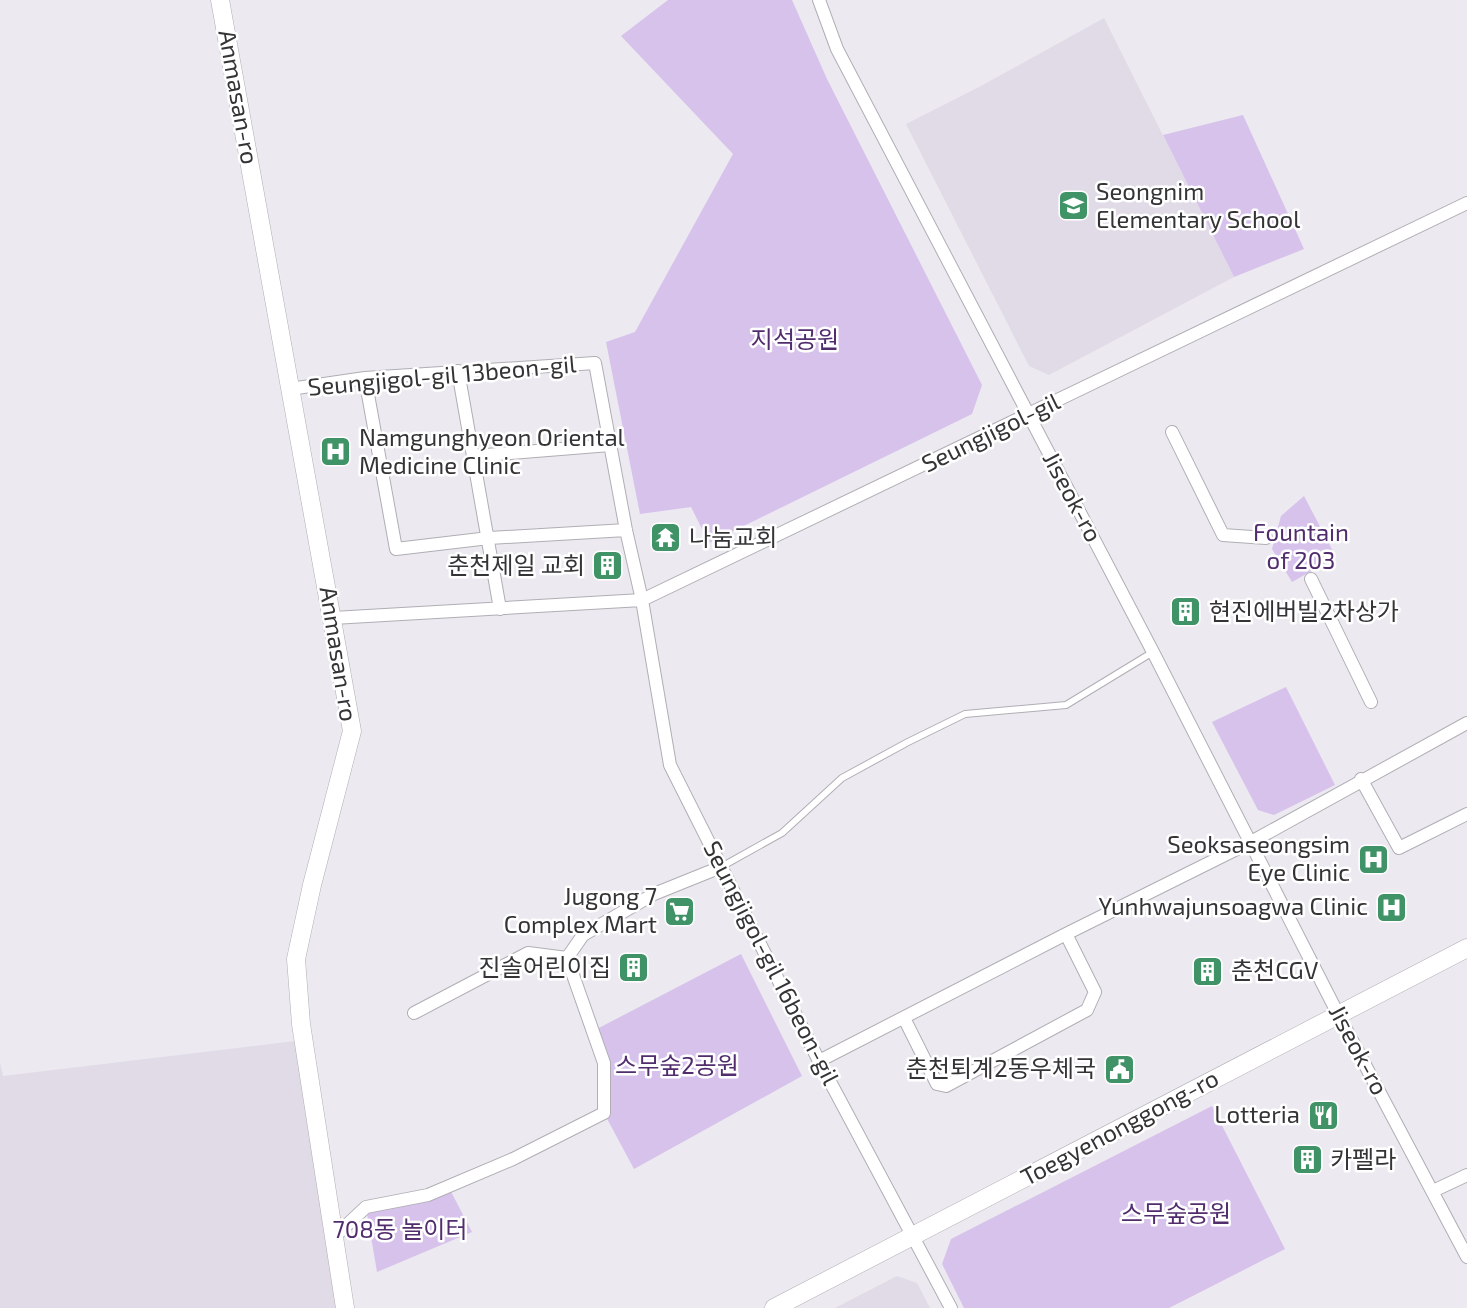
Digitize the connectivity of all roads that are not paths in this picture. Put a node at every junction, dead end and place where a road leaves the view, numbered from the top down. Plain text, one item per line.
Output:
1 (220, 0) edge
2 (820, 0) edge
3 (1467, 203) edge
4 (458, 371) junction
5 (365, 378) junction
6 (290, 389) junction
7 (1029, 415) junction
8 (1172, 432) dead end
9 (610, 446) junction
10 (474, 456) junction
11 (625, 530) junction
12 (489, 538) junction
13 (1266, 538) dead end
14 (1311, 579) dead end
15 (642, 600) junction
16 (500, 609) junction
17 (333, 618) junction
18 (1153, 652) junction
19 (1371, 702) dead end
20 (1467, 723) edge
21 (1362, 779) junction
22 (1467, 814) edge
23 (1251, 842) junction
24 (721, 867) junction
25 (1066, 934) junction
26 (1467, 948) edge
27 (567, 958) junction
28 (414, 1013) dead end
29 (1338, 1014) junction
30 (904, 1017) junction
31 (819, 1061) junction
32 (1467, 1175) edge
33 (1433, 1191) junction
34 (914, 1236) junction
35 (334, 1237) junction
36 (1467, 1257) edge
37 (345, 1308) edge
38 (774, 1308) edge
39 (951, 1308) edge

1 - 6 street, Anmasan-ro
2 - 7 street, Jiseok-ro
3 - 7 street, Seungjigol-gil
4 - 5 street, Seungjigol-gil 13beon-gil
4 - 9 street, Seungjigol-gil 13beon-gil
4 - 10 street
5 - 6 street, Seungjigol-gil 13beon-gil
5 - 12 street
6 - 17 street, Anmasan-ro
7 - 15 street, Seungjigol-gil
7 - 18 street, Jiseok-ro
8 - 13 street
9 - 10 street
9 - 11 street, Seungjigol-gil 13beon-gil
10 - 12 street
11 - 12 street
11 - 15 street, Seungjigol-gil 13beon-gil
12 - 16 street
14 - 19 street
15 - 16 street, Seungjigol-gil
15 - 24 street, Seungjigol-gil 16beon-gil
16 - 17 street, Seungjigol-gil
17 - 35 street, Anmasan-ro
18 - 23 street, Jiseok-ro
18 - 24 lane
20 - 21 street
21 - 22 street
21 - 23 street
23 - 25 street
23 - 29 street, Jiseok-ro
24 - 27 street
24 - 31 street, Seungjigol-gil 16beon-gil
25 - 30 street
25 - 30 street
26 - 29 street, Toegyenonggong-ro
27 - 28 street
27 - 35 street
29 - 33 street, Jiseok-ro
29 - 34 street, Toegyenonggong-ro
30 - 31 street
31 - 34 street, Seungjigol-gil 16beon-gil
32 - 33 street
33 - 36 street, Jiseok-ro
34 - 38 street, Toegyenonggong-ro
34 - 39 street, Seungjigol-gil 16beon-gil
35 - 37 street, Anmasan-ro

